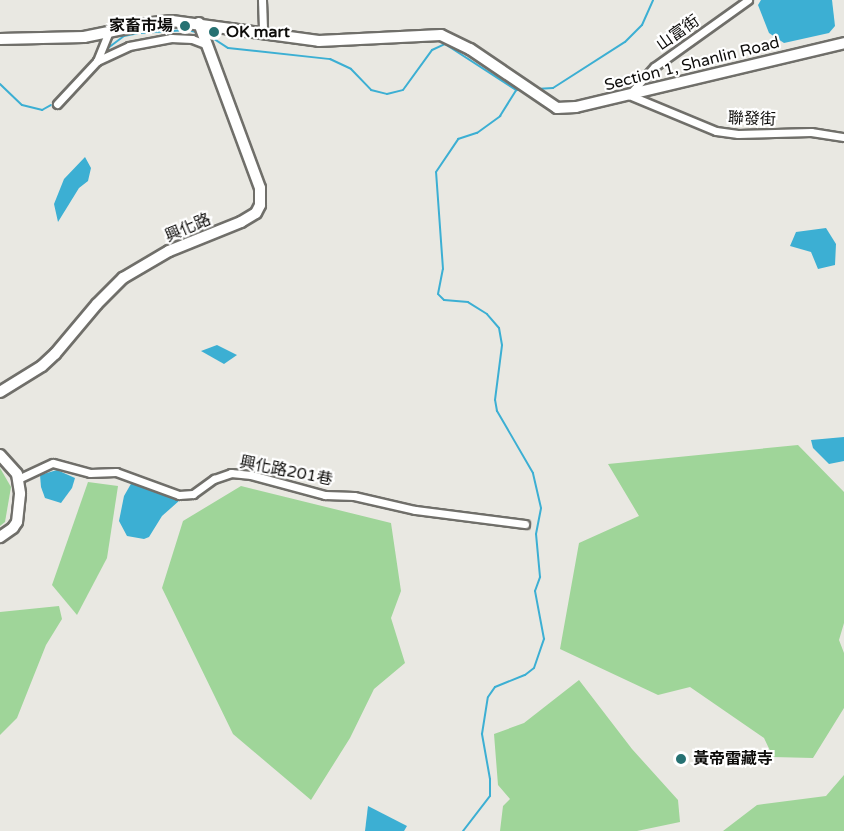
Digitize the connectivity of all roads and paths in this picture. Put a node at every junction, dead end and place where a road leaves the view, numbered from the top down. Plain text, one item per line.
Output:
1 (262, 0) edge
2 (748, 0) edge
3 (200, 26) junction
4 (109, 32) junction
5 (263, 33) junction
6 (0, 39) edge
7 (844, 43) edge
8 (205, 44) junction
9 (97, 61) junction
10 (629, 95) junction
11 (57, 104) dead end
12 (844, 137) edge
13 (0, 392) edge
14 (0, 455) edge
15 (18, 479) junction
16 (525, 524) dead end
17 (0, 537) edge

1 - 5 street
2 - 10 street, 山富街
3 - 4 main road
3 - 5 main road
3 - 8 main road
4 - 6 main road
4 - 9 street
5 - 10 main road, Section 1, Shanlin Road
7 - 10 main road, Section 1, Shanlin Road
8 - 9 street
8 - 13 main road, 興化路
9 - 11 street
10 - 12 street, 聯發街
14 - 15 main road
15 - 16 street, 興化路201巷
15 - 17 main road

